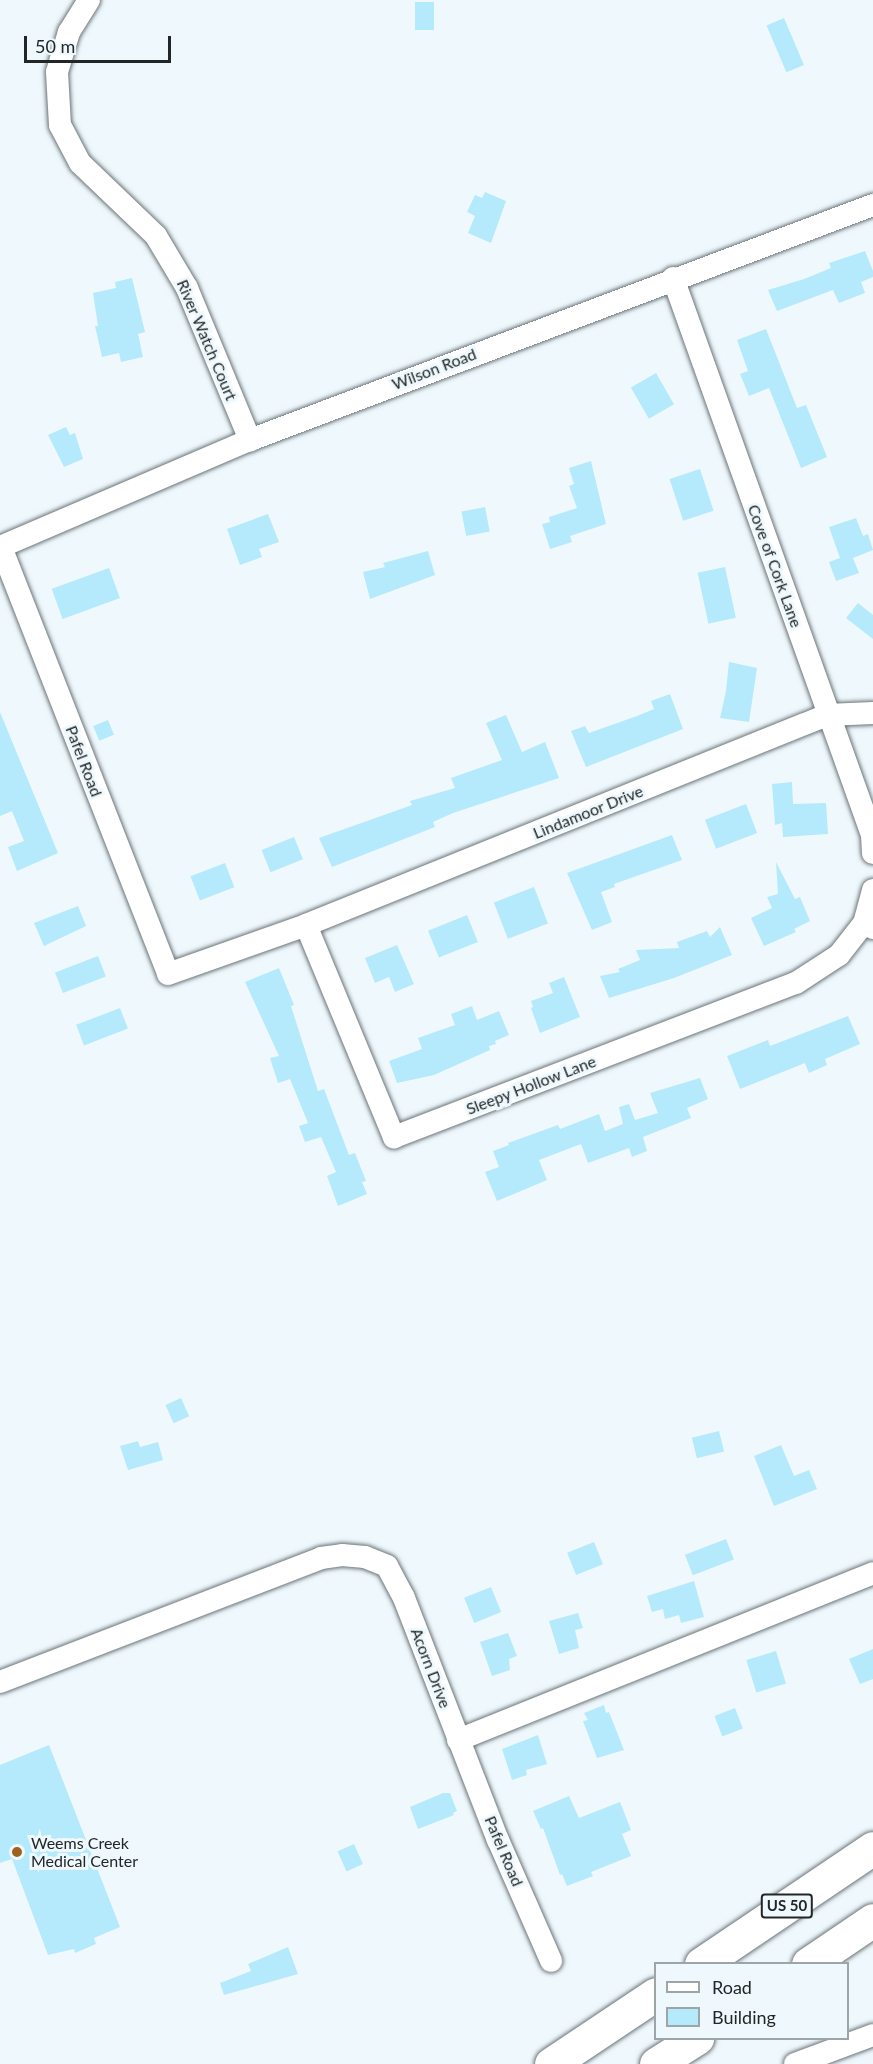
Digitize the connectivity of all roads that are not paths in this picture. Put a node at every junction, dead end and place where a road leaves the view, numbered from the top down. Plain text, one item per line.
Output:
1 (89, 0) edge
2 (873, 205) edge
3 (673, 278) junction
4 (250, 440) junction
5 (0, 547) edge
6 (873, 713) edge
7 (828, 715) junction
8 (873, 853) edge
9 (873, 890) edge
10 (306, 925) junction
11 (868, 926) edge
12 (168, 974) joint
13 (873, 1573) edge
14 (0, 1682) edge
15 (458, 1740) junction
16 (873, 1848) edge
17 (873, 1920) edge
18 (551, 1961) dead end
19 (704, 1962) edge
20 (811, 1962) edge
21 (644, 2002) edge
22 (873, 2035) edge
23 (693, 2041) edge
24 (540, 2064) edge
25 (551, 2064) edge
26 (656, 2064) edge
27 (662, 2064) edge
28 (795, 2064) edge

1 - 4 street, River Watch Court
2 - 3 street, Wilson Road
3 - 4 street, Wilson Road
3 - 7 street, Cove of Cork Lane
4 - 5 street, Wilson Road
5 - 12 street, Pafel Road
6 - 7 street, Lindamoor Drive
7 - 8 street, Cove of Cork Lane
7 - 10 street, Lindamoor Drive
9 - 11 street
10 - 11 street, Sleepy Hollow Lane
10 - 12 street, Lindamoor Drive
13 - 15 street
14 - 15 street, Acorn Drive
15 - 18 street, Pafel Road
16 - 19 highway, US 50
17 - 20 highway
21 - 24 highway
21 - 25 highway
22 - 28 street
23 - 26 highway
23 - 27 highway

